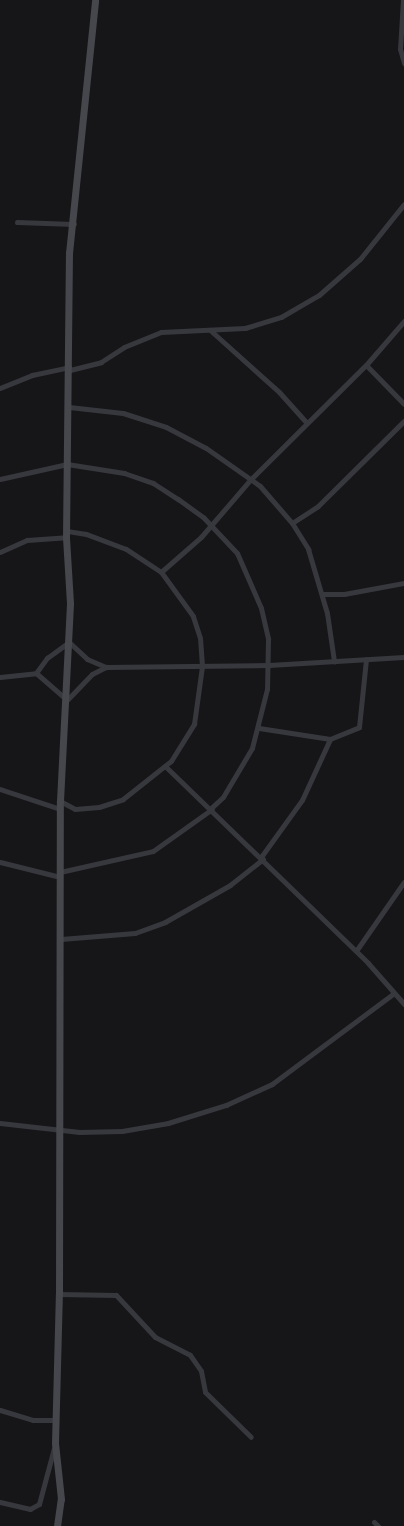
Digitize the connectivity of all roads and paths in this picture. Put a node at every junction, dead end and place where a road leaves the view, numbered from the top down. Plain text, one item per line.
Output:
1 (95, 0) edge
2 (403, 0) edge
3 (404, 64) edge
4 (404, 204) edge
5 (17, 222) dead end
6 (74, 224) junction
7 (404, 320) edge
8 (210, 330) junction
9 (366, 365) junction
10 (70, 368) junction
11 (0, 388) edge
12 (404, 404) edge
13 (70, 407) junction
14 (404, 421) edge
15 (306, 422) junction
16 (67, 464) junction
17 (0, 479) edge
18 (250, 480) junction
19 (292, 523) junction
20 (211, 525) junction
21 (66, 534) junction
22 (0, 552) edge
23 (161, 572) junction
24 (404, 583) edge
25 (322, 594) junction
26 (69, 642) junction
27 (404, 657) edge
28 (366, 659) junction
29 (334, 661) junction
30 (269, 665) junction
31 (202, 666) junction
32 (106, 667) junction
33 (36, 673) junction
34 (0, 677) edge
35 (66, 700) junction
36 (260, 728) junction
37 (330, 738) junction
38 (165, 766) junction
39 (0, 789) edge
40 (60, 801) junction
41 (60, 809) junction
42 (212, 809) junction
43 (262, 858) junction
44 (0, 862) edge
45 (60, 875) junction
46 (404, 882) edge
47 (61, 939) junction
48 (356, 951) junction
49 (394, 993) junction
50 (404, 1004) edge
51 (0, 1123) edge
52 (60, 1127) junction
53 (59, 1294) junction
54 (0, 1410) edge
55 (55, 1420) junction
56 (251, 1438) dead end
57 (55, 1443) junction
58 (0, 1502) edge
59 (57, 1526) edge

1 - 6 street
2 - 3 street
4 - 8 street
5 - 6 street
6 - 10 street
7 - 9 street
8 - 10 street
8 - 15 street
9 - 12 street
9 - 15 street
10 - 11 street
10 - 13 street
13 - 16 street
13 - 18 street
14 - 19 street
15 - 18 street
16 - 17 street
16 - 20 street
16 - 21 street
18 - 19 street
18 - 20 street
19 - 25 street
20 - 23 street
20 - 30 street
21 - 22 street
21 - 23 street
21 - 26 street
23 - 31 street
24 - 25 street
25 - 29 street
26 - 32 street
26 - 33 street
26 - 35 street
27 - 28 street
28 - 29 street
28 - 37 street
29 - 30 street
30 - 31 street
30 - 36 street
31 - 32 street
31 - 38 street
32 - 35 street
33 - 34 street
33 - 35 street
35 - 40 street
36 - 37 street
36 - 42 street
37 - 43 street
38 - 40 street
38 - 42 street
39 - 41 street
40 - 41 street
41 - 45 street
42 - 43 street
42 - 45 street
43 - 47 street
43 - 48 street
44 - 45 street
45 - 47 street
46 - 48 street
47 - 52 street
48 - 49 street
49 - 50 street
49 - 52 street
51 - 52 street
52 - 53 street
53 - 55 street
53 - 56 street
54 - 55 street
55 - 57 street
57 - 58 street
57 - 59 street

